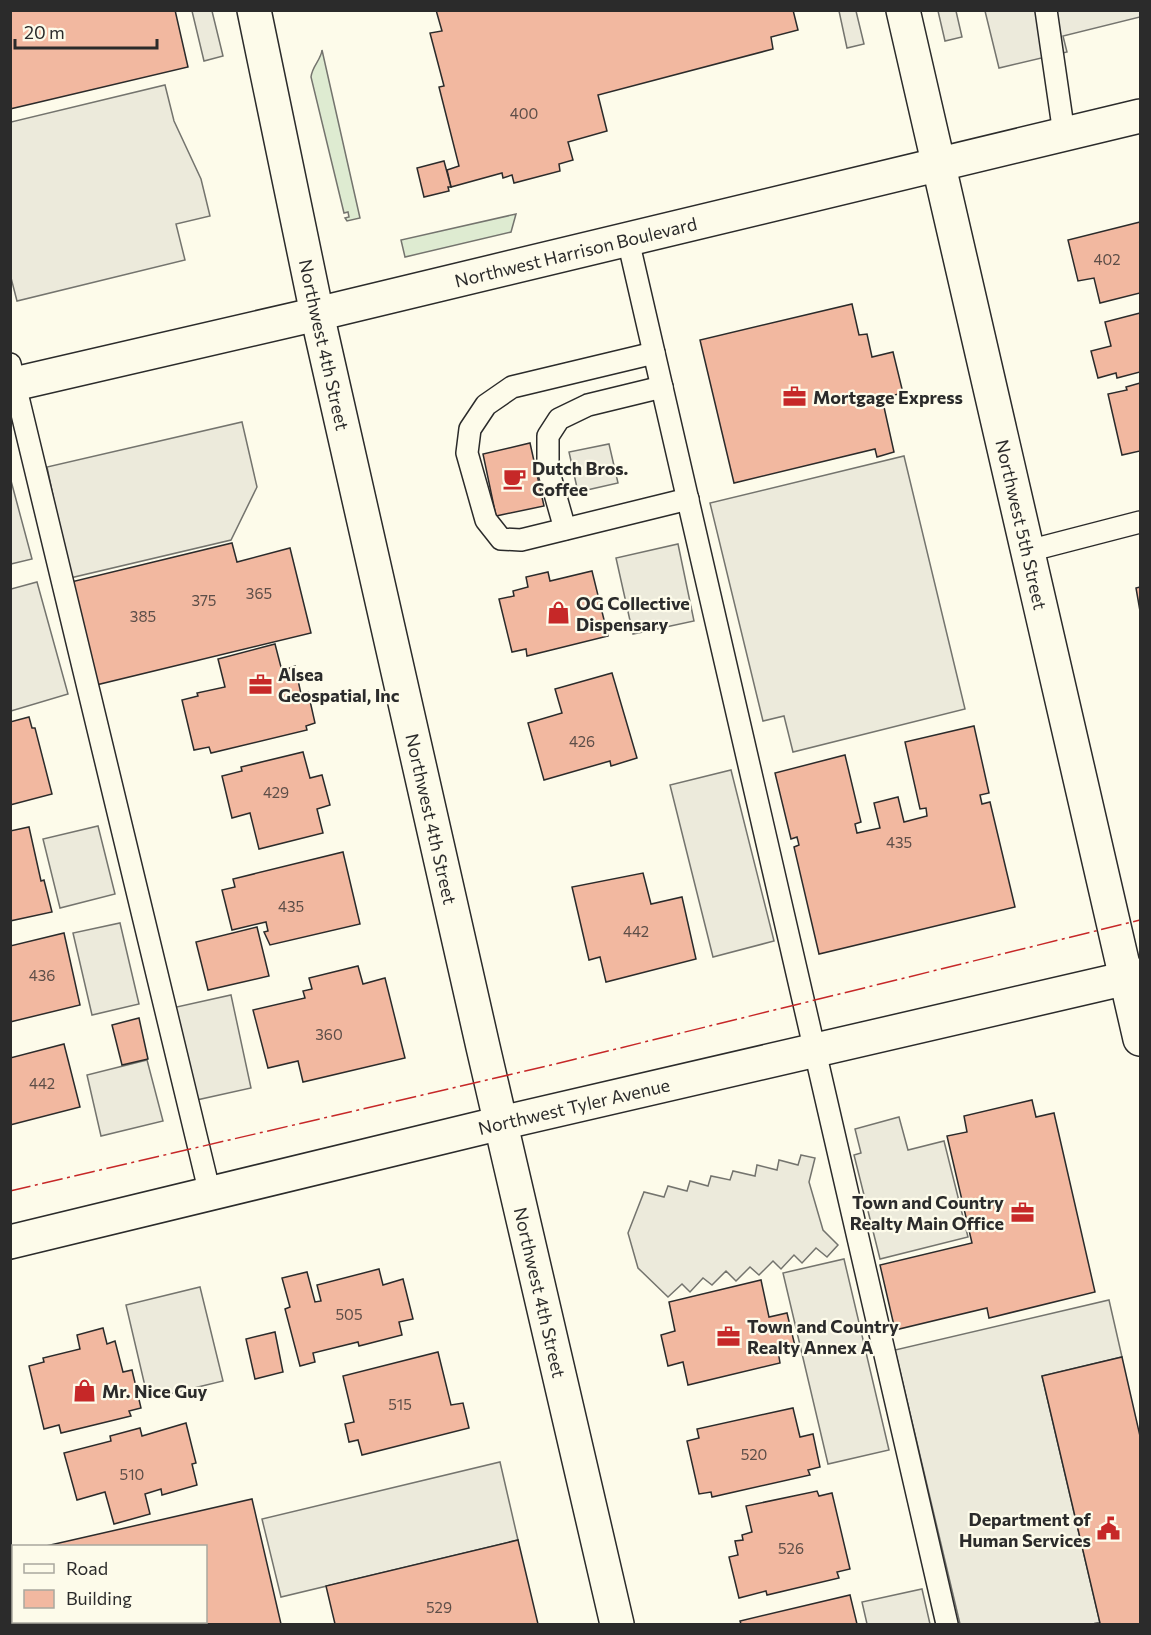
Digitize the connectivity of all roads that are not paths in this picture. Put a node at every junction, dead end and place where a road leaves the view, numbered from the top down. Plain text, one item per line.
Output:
1 (254, 10) edge
2 (903, 10) edge
3 (1046, 10) edge
4 (1140, 116) edge
5 (1064, 134) junction
6 (938, 166) junction
7 (628, 240) junction
8 (317, 314) junction
9 (654, 353) junction
10 (12, 378) edge
11 (662, 387) junction
12 (688, 499) junction
13 (1140, 522) edge
14 (565, 529) junction
15 (1028, 551) junction
16 (1134, 976) edge
17 (1140, 1039) edge
18 (815, 1051) junction
19 (501, 1123) junction
20 (210, 1194) junction
21 (10, 1242) edge
22 (617, 1624) edge
23 (947, 1624) edge

1 - 8 main road, Northwest 4th Street
2 - 6 main road, Northwest 5th Street
3 - 5 lane
4 - 5 main road, Northwest Harrison Boulevard
5 - 6 main road, Northwest Harrison Boulevard
6 - 7 main road, Northwest Harrison Boulevard
6 - 15 main road, Northwest 5th Street
7 - 8 main road, Northwest Harrison Boulevard
7 - 9 lane
8 - 10 main road, Northwest Harrison Boulevard
8 - 19 main road, Northwest 4th Street
9 - 11 lane
9 - 14 lane
10 - 20 lane
11 - 12 lane
11 - 14 lane
12 - 14 lane
12 - 18 lane
13 - 15 lane
15 - 16 main road, Northwest 5th Street
16 - 17 main road, Northwest 5th Street
16 - 18 main road, Northwest Tyler Avenue
18 - 19 main road, Northwest Tyler Avenue
18 - 23 lane
19 - 20 main road, Northwest Tyler Avenue
19 - 22 main road, Northwest 4th Street
20 - 21 main road, Northwest Tyler Avenue

